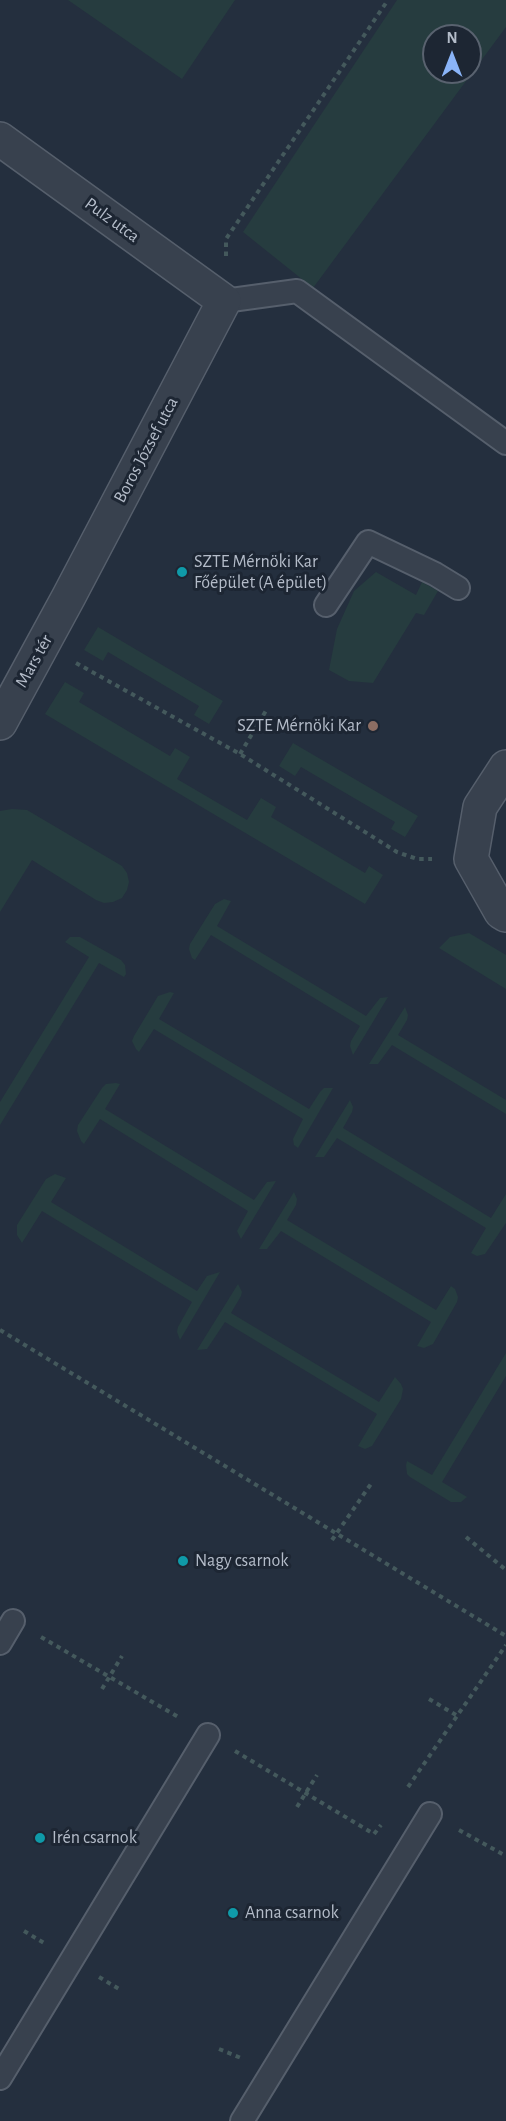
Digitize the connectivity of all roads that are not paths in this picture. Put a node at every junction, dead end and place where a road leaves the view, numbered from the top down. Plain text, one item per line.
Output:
1 (0, 139) edge
2 (224, 301) junction
3 (506, 443) edge
4 (458, 588) dead end
5 (68, 598) joint
6 (326, 605) dead end
7 (0, 723) edge
8 (506, 767) edge
9 (506, 915) edge
10 (13, 1621) dead end
11 (0, 1642) edge
12 (208, 1735) dead end
13 (430, 1814) road end
14 (0, 2078) edge
15 (242, 2121) edge

1 - 2 street, Pulz utca
2 - 3 lane
2 - 5 street, Boros József utca
4 - 6 lane
5 - 7 street, Mars tér
8 - 9 street
10 - 11 lane
12 - 14 lane
13 - 15 lane

